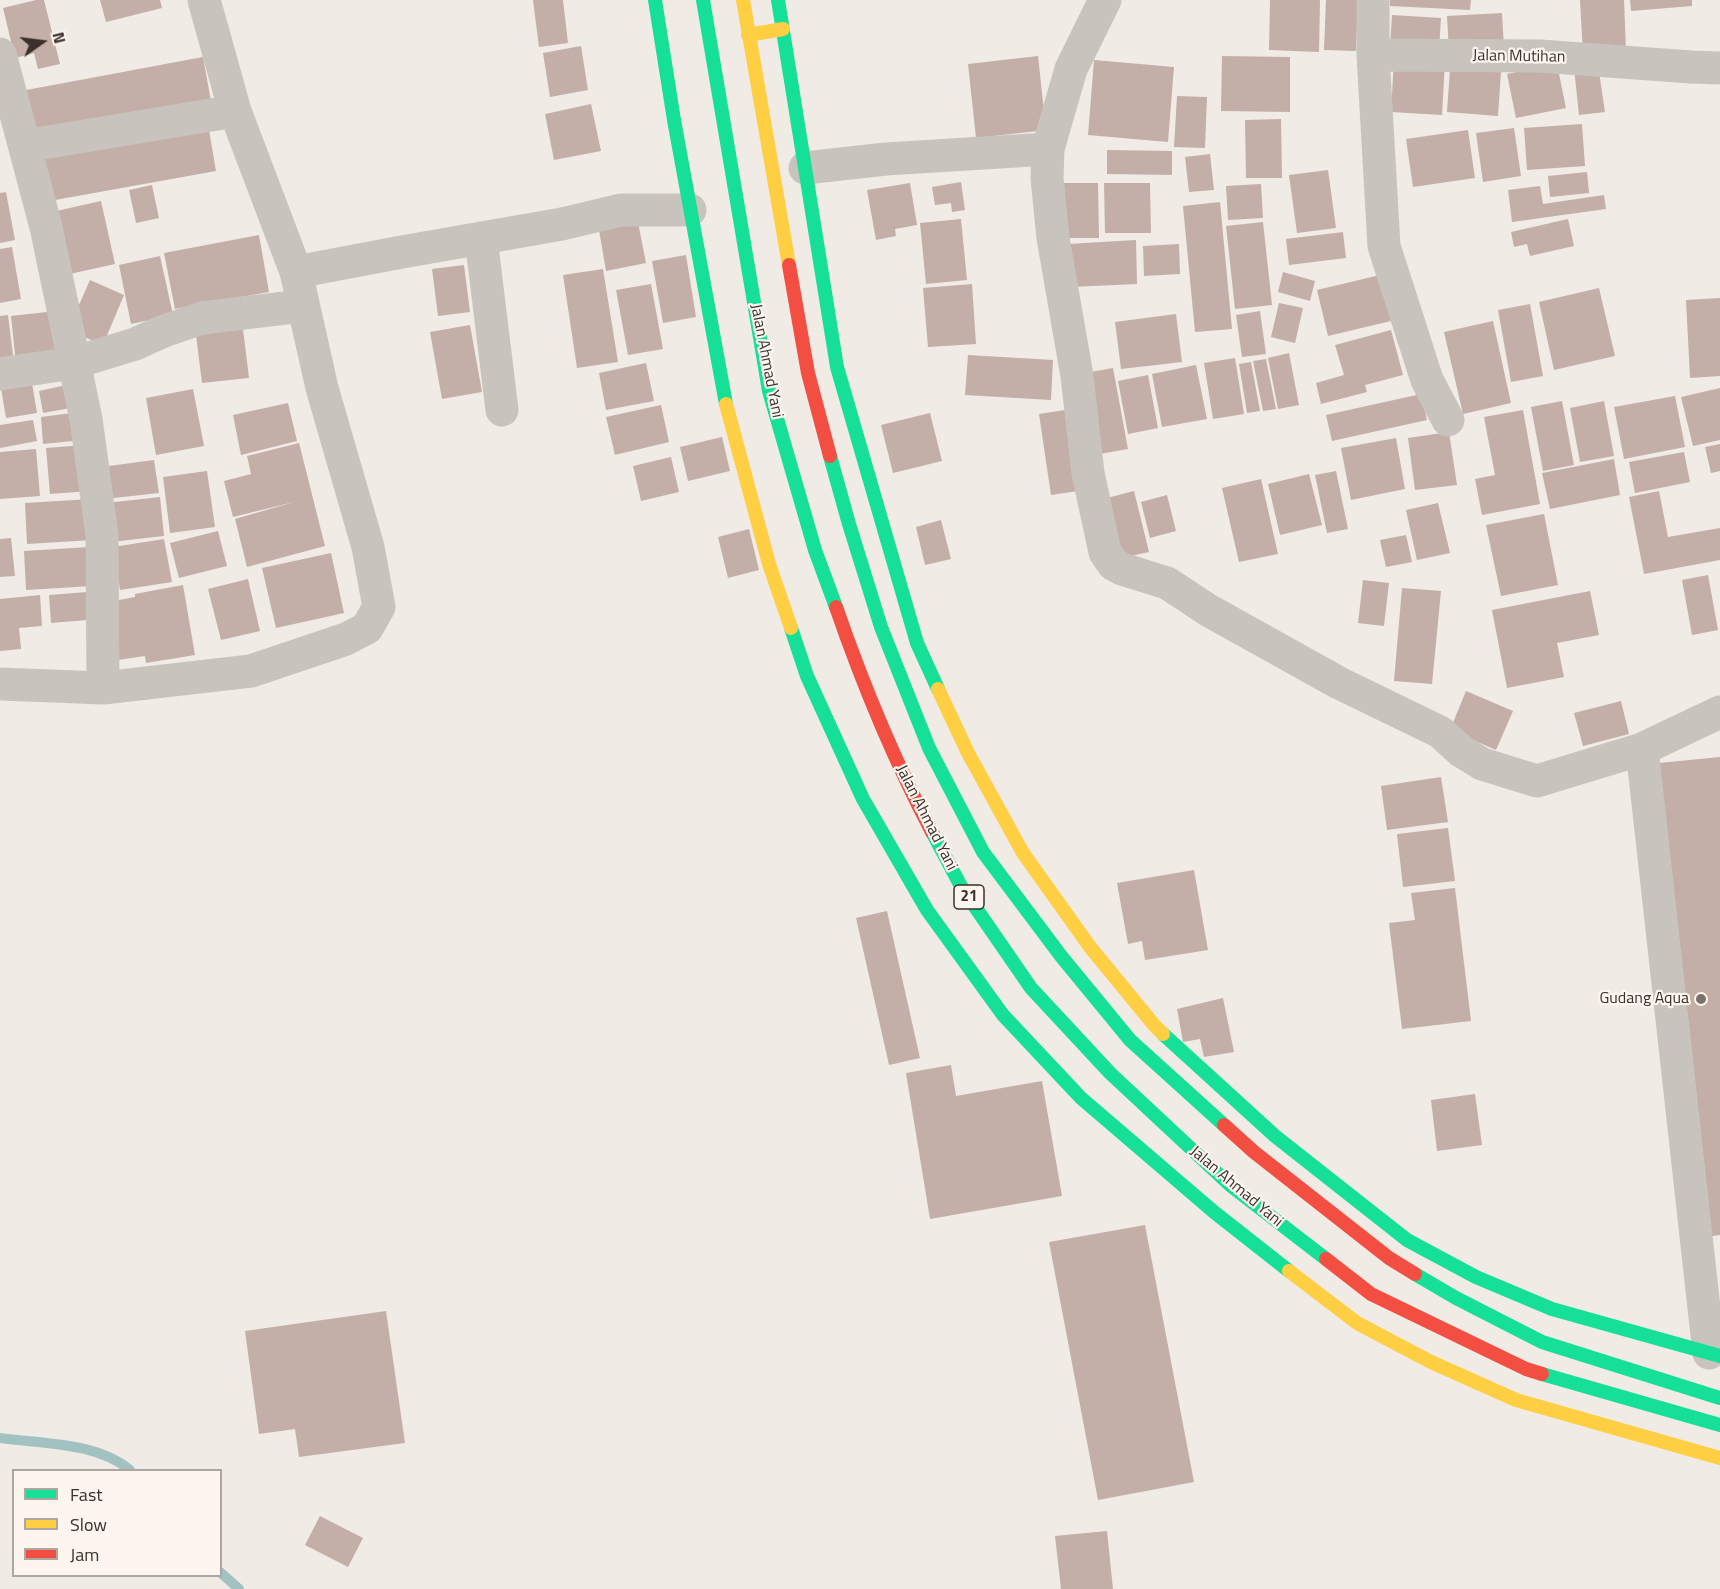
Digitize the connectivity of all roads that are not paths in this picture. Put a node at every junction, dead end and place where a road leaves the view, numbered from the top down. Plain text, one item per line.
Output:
1 (204, 0) edge
2 (655, 0) edge
3 (703, 0) edge
4 (743, 0) edge
5 (778, 0) edge
6 (1105, 0) edge
7 (1372, 0) edge
8 (783, 29) junction
9 (748, 35) junction
10 (0, 54) edge
11 (1373, 55) junction
12 (1720, 68) edge
13 (235, 111) junction
14 (25, 146) junction
15 (1048, 149) junction
16 (805, 168) junction
17 (690, 210) junction
18 (481, 238) junction
19 (296, 272) junction
20 (302, 306) junction
21 (73, 363) junction
22 (0, 374) edge
23 (502, 410) dead end
24 (1448, 420) dead end
25 (0, 684) edge
26 (103, 688) junction
27 (1720, 712) edge
28 (1642, 749) junction
29 (1715, 1355) edge
30 (1720, 1398) edge
31 (1720, 1425) edge
32 (1720, 1458) edge

1 - 13 street
2 - 17 main road
3 - 31 main road, Jalan Ahmad Yani / 21
4 - 9 main road, Jalan Ahmad Yani / 21
5 - 8 main road
6 - 15 street
7 - 11 street
8 - 9 main road
8 - 16 main road
9 - 30 main road, Jalan Ahmad Yani / 21
10 - 14 street
11 - 12 street, Jalan Mutihan
11 - 24 street
13 - 14 street
13 - 19 street
14 - 21 street
15 - 16 street
15 - 28 street
16 - 29 main road
17 - 18 street
17 - 32 main road
18 - 19 street
18 - 23 street
19 - 20 street
20 - 21 street
20 - 26 street
21 - 22 street
21 - 26 street
25 - 26 street
27 - 28 street
28 - 29 street

